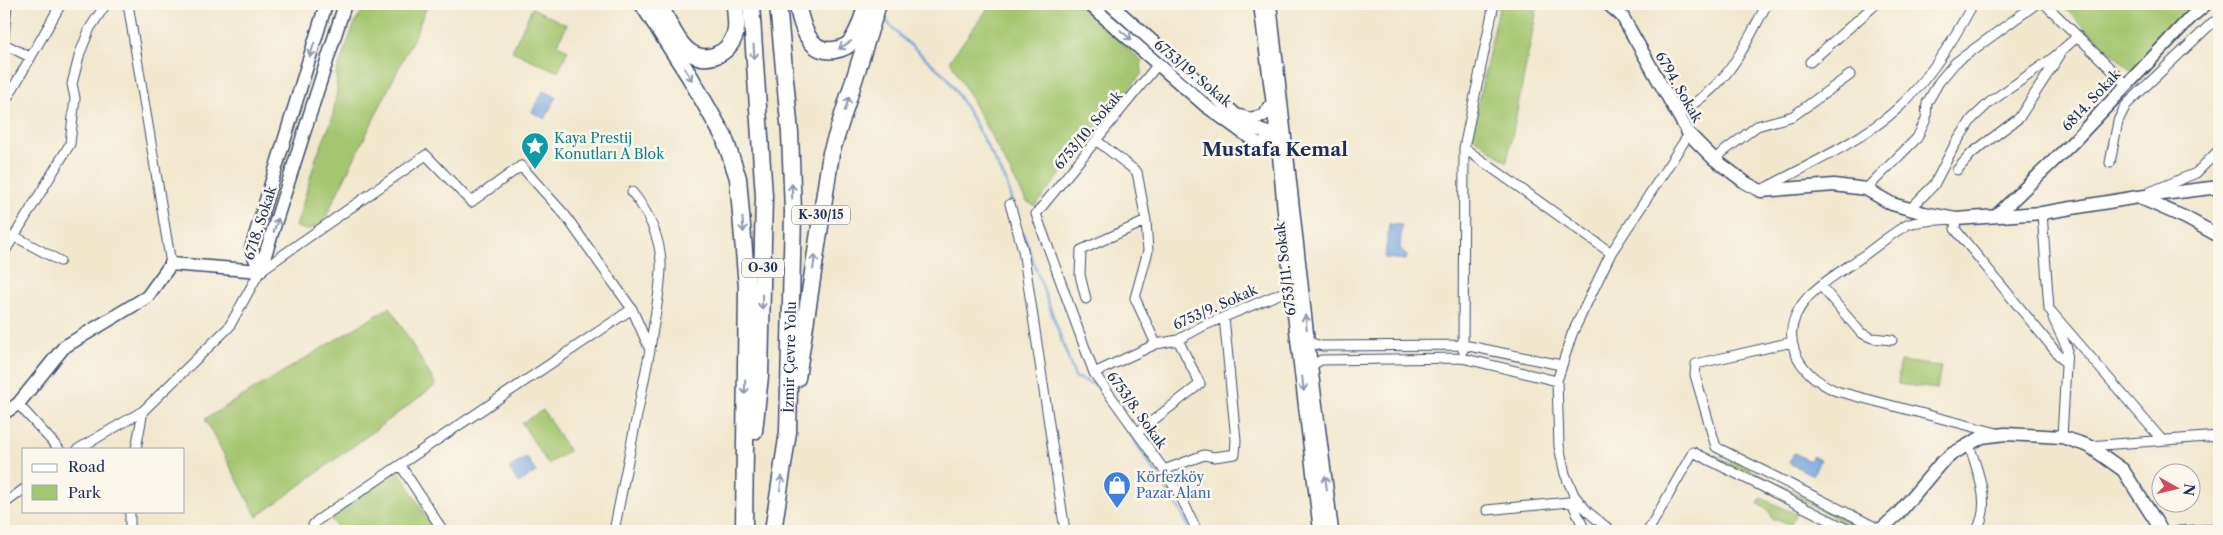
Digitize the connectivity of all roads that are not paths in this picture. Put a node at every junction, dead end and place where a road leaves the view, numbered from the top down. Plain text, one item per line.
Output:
1 (7, 4) edge
2 (61, 4) edge
3 (106, 4) edge
4 (128, 4) edge
5 (326, 4) edge
6 (345, 4) edge
7 (352, 4) edge
8 (643, 4) edge
9 (658, 4) edge
10 (735, 4) edge
11 (751, 4) edge
12 (778, 4) edge
13 (797, 4) edge
14 (867, 4) edge
15 (878, 4) edge
16 (1089, 4) edge
17 (1110, 4) edge
18 (1260, 4) edge
19 (1270, 4) edge
20 (1494, 4) edge
21 (1608, 4) edge
22 (1767, 4) edge
23 (1876, 4) edge
24 (1973, 4) edge
25 (2036, 4) edge
26 (2045, 4) edge
27 (2206, 4) edge
28 (2219, 22) edge
29 (338, 24) junction
30 (2078, 36) junction
31 (4, 38) edge
32 (4, 44) edge
33 (2066, 46) junction
34 (30, 57) junction
35 (1810, 62) dead end
36 (1159, 63) junction
37 (1850, 75) dead end
38 (2126, 84) junction
39 (4, 104) edge
40 (1272, 104) junction
41 (1677, 114) junction
42 (1237, 115) junction
43 (1689, 134) junction
44 (1281, 138) junction
45 (1097, 140) junction
46 (1257, 143) junction
47 (1464, 148) junction
48 (2219, 150) edge
49 (1714, 159) junction
50 (2110, 163) dead end
51 (1279, 165) junction
52 (1957, 170) dead end
53 (2219, 187) edge
54 (1866, 189) junction
55 (1761, 191) junction
56 (632, 192) dead end
57 (2138, 196) junction
58 (1010, 204) dead end
59 (1910, 209) junction
60 (2042, 213) junction
61 (1036, 214) joint
62 (1997, 215) junction
63 (1956, 219) junction
64 (1146, 221) junction
65 (14, 236) junction
66 (2219, 236) edge
67 (4, 253) edge
68 (1612, 253) junction
69 (60, 262) dead end
70 (171, 264) junction
71 (260, 271) junction
72 (1821, 286) junction
73 (1291, 289) junction
74 (1086, 299) dead end
75 (2049, 308) junction
76 (632, 309) junction
77 (1224, 317) junction
78 (1178, 340) junction
79 (1892, 340) dead end
80 (1308, 342) junction
81 (1792, 342) junction
82 (1156, 344) junction
83 (1464, 345) junction
84 (650, 350) junction
85 (1462, 358) junction
86 (2066, 364) junction
87 (1561, 365) junction
88 (1312, 366) junction
89 (1094, 373) junction
90 (1557, 381) junction
91 (18, 404) junction
92 (143, 411) junction
93 (4, 413) edge
94 (788, 432) junction
95 (1138, 432) junction
96 (2005, 434) junction
97 (2219, 436) edge
98 (2062, 437) junction
99 (2162, 440) junction
100 (1969, 444) junction
101 (2089, 446) junction
102 (58, 448) edge
103 (80, 448) edge
104 (136, 448) edge
105 (401, 466) junction
106 (1164, 470) junction
107 (22, 490) edge
108 (1575, 501) junction
109 (4, 504) edge
110 (1487, 510) dead end
111 (130, 512) edge
112 (744, 529) edge
113 (2219, 529) edge
114 (130, 531) edge
115 (314, 531) edge
116 (443, 531) edge
117 (614, 531) edge
118 (773, 531) edge
119 (1065, 531) edge
120 (1197, 531) edge
121 (1320, 531) edge
122 (1332, 531) edge
123 (1584, 531) edge
124 (1611, 531) edge
125 (1648, 531) edge
126 (1851, 531) edge
127 (1880, 531) edge
128 (1976, 531) edge
129 (2162, 531) edge
130 (2178, 531) edge

1 - 31 street
2 - 34 street
3 - 65 street
4 - 70 street
5 -> 71 street, 6718. Sokak
6 - 29 street, 6718. Sokak
7 - 29 street
8 -> 112 highway
9 - 10 highway
11 -> 112 highway, O-30
94 -> 12 highway, İzmir Çevre Yolu / O-30
14 -> 13 highway
94 -> 15 highway, K-30/15
16 -> 36 street, 6753/19. Sokak
17 - 42 street
18 - 40 street, 6753/11. Sokak
19 - 44 street, 6753/11. Sokak
20 - 47 street
21 - 41 street, 6794. Sokak
22 - 41 street
23 - 35 street
24 - 55 street
25 - 54 street
26 - 30 street
27 - 38 street, 6814. Sokak
28 - 50 street
71 -> 29 street, 6718. Sokak
30 - 33 street
30 - 38 street
32 - 34 street
33 - 52 street
33 - 59 street
34 - 39 street
36 - 45 street, 6753/10. Sokak
36 - 46 street, 6753/19. Sokak
37 - 49 street
38 - 62 street, 6814. Sokak
40 - 42 street
40 - 44 street, 6753/11. Sokak
41 - 43 street, 6794. Sokak
42 - 44 street
43 - 49 street, 6794. Sokak
43 - 68 street
44 - 46 street
44 - 51 street, 6753/11. Sokak
80 -> 44 street, 6753/11. Sokak
45 - 61 street, 6753/10. Sokak
45 - 64 street
46 - 51 street, 6753/19. Sokak
47 - 68 street
47 - 83 street
48 - 57 street
49 - 55 street, 6794. Sokak
51 - 73 street, 6753/11. Sokak
53 - 57 street
54 - 55 street
54 - 59 street
56 - 84 street
57 - 60 street
57 - 66 street
58 - 119 street
59 - 63 street
60 - 62 street
60 - 75 street
61 - 89 street, 6753/8. Sokak
62 - 63 street
63 - 72 street
63 - 86 street
64 - 74 street
64 - 82 street
65 - 67 street
65 - 69 street
68 - 87 street
70 - 71 street
70 - 91 street
71 - 76 street
71 - 92 street
72 - 79 street
72 - 81 street
73 - 77 street, 6753/9. Sokak
73 -> 121 street, 6753/11. Sokak
75 - 86 street
75 - 99 street
76 - 84 street
76 - 105 street
77 - 78 street, 6753/9. Sokak
77 - 106 street
78 - 82 street, 6753/9. Sokak
78 - 95 street
80 - 83 street
80 - 88 street, 6753/11. Sokak
81 - 96 street
81 - 127 street
82 - 89 street, 6753/9. Sokak
83 - 85 street
83 - 87 street
84 - 117 street
85 - 88 street
85 - 90 street
86 - 98 street
87 - 90 street
122 -> 88 street, 6753/11. Sokak
89 - 95 street, 6753/8. Sokak
90 - 108 street
91 - 93 street
91 - 102 street
92 - 103 street
92 - 104 street
118 -> 94 highway, İzmir Çevre Yolu / O-30
95 - 106 street, 6753/8. Sokak
96 - 98 street
96 - 100 street
97 - 99 street
98 - 101 street
99 - 101 street
100 - 127 street
100 - 128 street
101 - 129 street
105 - 115 street
105 - 116 street
106 - 120 street, 6753/8. Sokak
107 - 109 street
108 - 110 street
108 - 123 street
108 - 124 street
111 - 114 street
113 - 130 street
125 - 126 street

